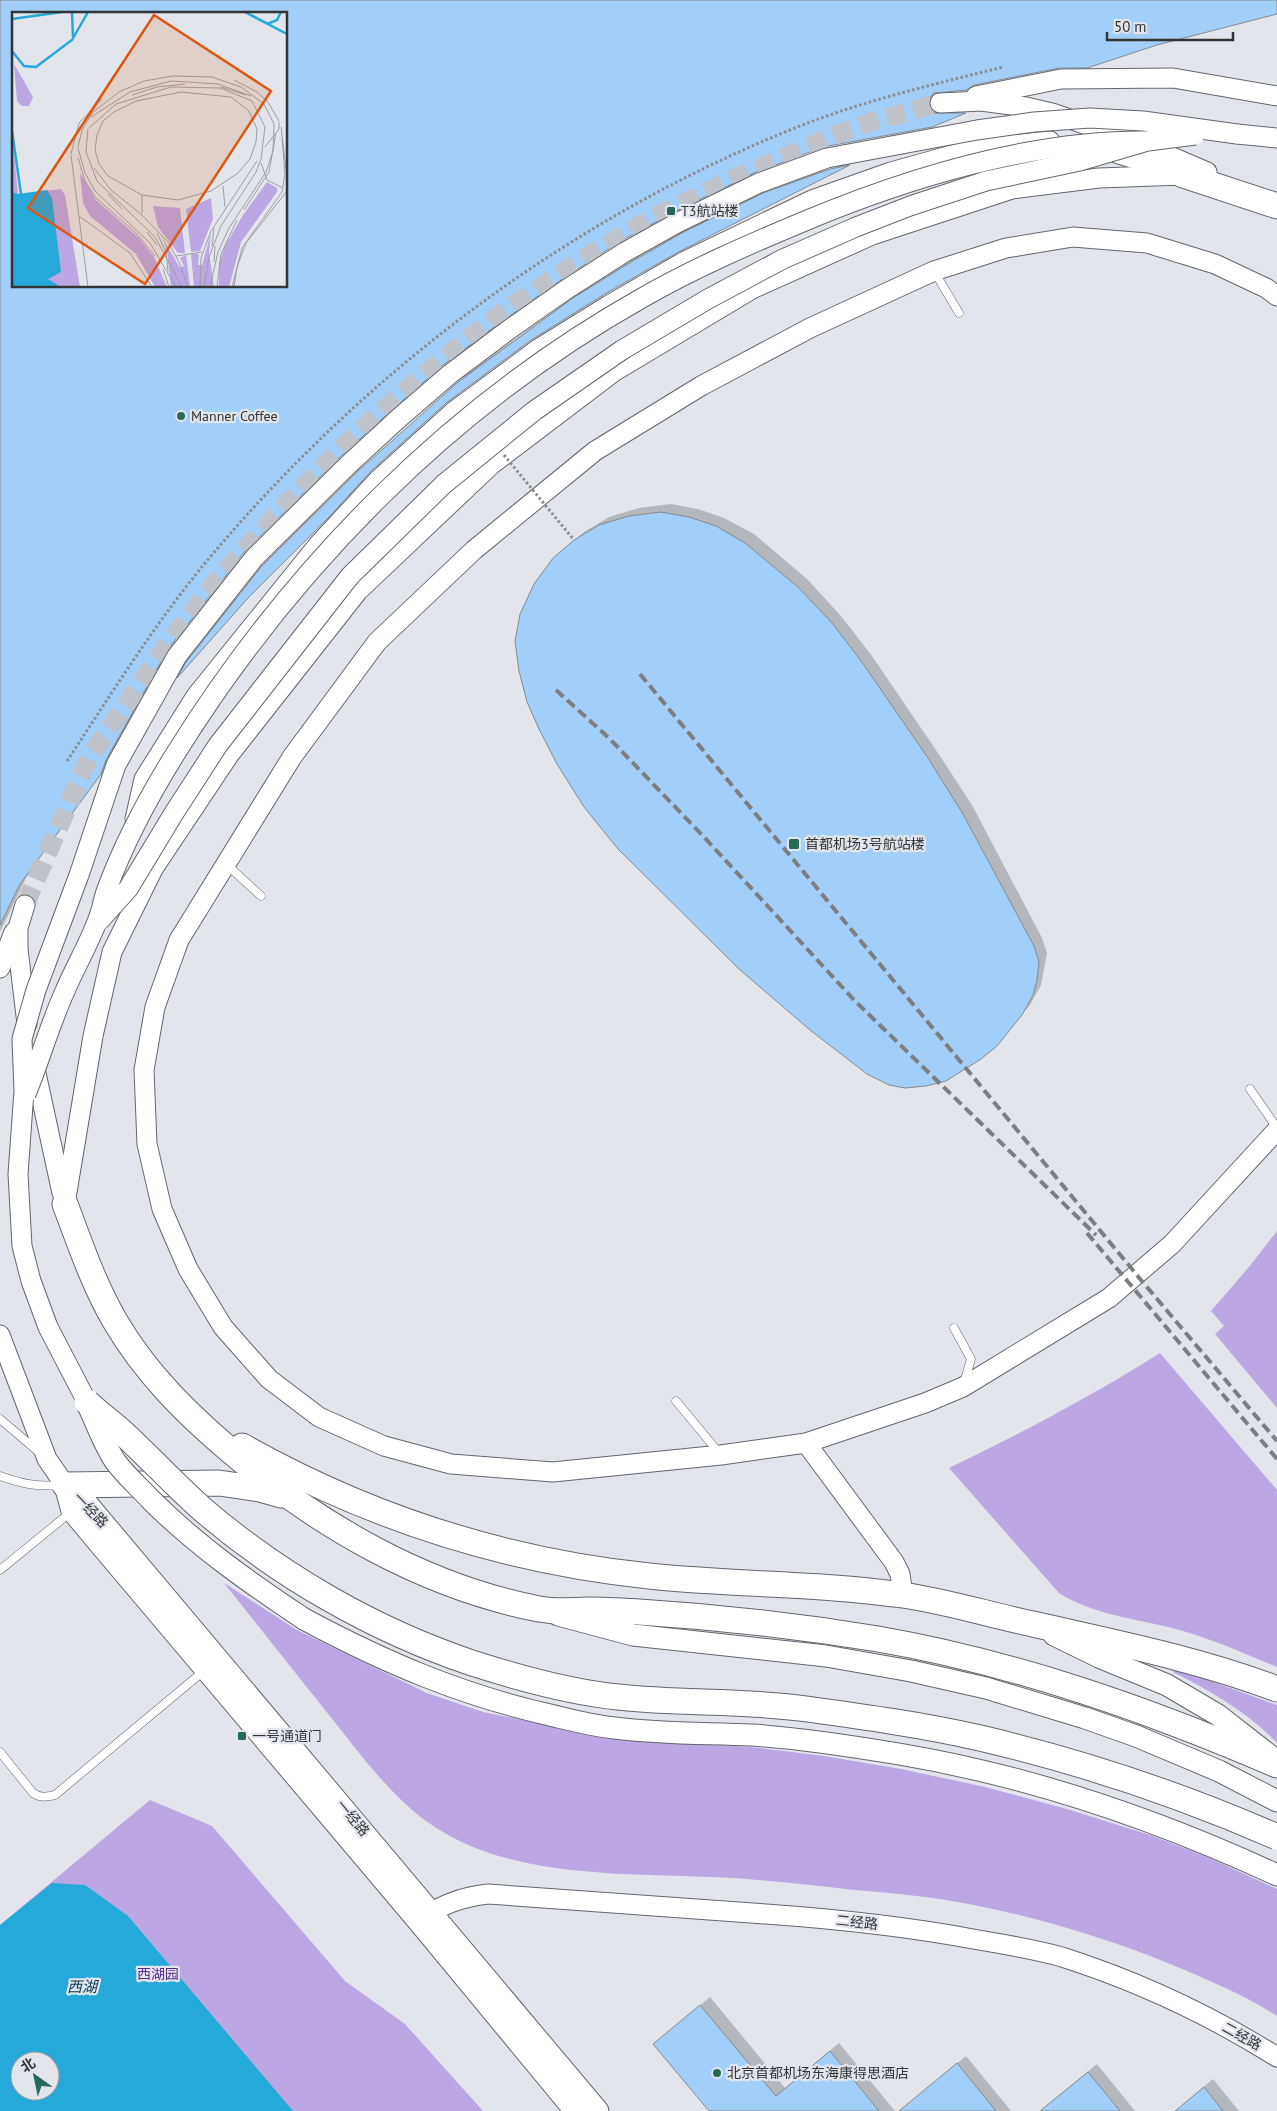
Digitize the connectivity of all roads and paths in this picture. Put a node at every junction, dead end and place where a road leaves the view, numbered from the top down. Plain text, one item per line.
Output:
1 (1277, 96) edge
2 (1236, 134) junction
3 (1277, 138) edge
4 (1148, 141) junction
5 (1183, 175) junction
6 (1277, 205) edge
7 (934, 271) junction
8 (1277, 296) edge
9 (959, 312) dead end
10 (498, 449) dead end
11 (574, 540) dead end
12 (226, 864) junction
13 (261, 896) dead end
14 (95, 926) junction
15 (112, 952) junction
16 (0, 968) edge
17 (1250, 1089) dead end
18 (23, 1102) junction
19 (1277, 1129) edge
20 (65, 1204) junction
21 (954, 1328) dead end
22 (0, 1335) edge
23 (963, 1387) junction
24 (87, 1402) junction
25 (676, 1402) dead end
26 (184, 1411) junction
27 (0, 1419) edge
28 (806, 1443) junction
29 (721, 1455) junction
30 (47, 1458) junction
31 (0, 1476) edge
32 (65, 1485) junction
33 (297, 1501) junction
34 (72, 1511) junction
35 (0, 1570) edge
36 (903, 1595) junction
37 (541, 1610) junction
38 (1027, 1623) junction
39 (206, 1670) junction
40 (1277, 1689) edge
41 (0, 1752) edge
42 (1277, 1763) edge
43 (1277, 1801) edge
44 (1277, 1837) edge
45 (1277, 1875) edge
46 (425, 1916) junction
47 (1277, 2057) edge
48 (575, 2111) edge
49 (598, 2111) edge

1 - 6 street
2 - 3 street
2 - 4 street, bridge
2 - 18 street, bridge
4 - 14 street, bridge
4 - 14 street, bridge
5 - 6 highway
5 - 15 street
5 - 15 street
7 - 8 street
7 - 9 lane
7 - 12 street
10 - 11 path, bridge
12 - 13 lane
12 - 29 street
14 - 18 street, bridge
15 - 20 street
16 - 20 street
17 - 19 lane
18 - 24 street, bridge
19 - 23 street
20 - 26 highway
21 - 23 lane
22 - 30 street
23 - 28 street
24 - 44 highway, bridge
24 - 45 main road, bridge
25 - 29 lane
26 - 33 highway
26 - 36 highway
27 - 30 lane
28 - 29 street
28 - 36 street
30 - 32 street
31 - 32 lane
32 - 33 highway
32 - 34 main road, 一经路
32 - 46 main road, 一经路
33 - 37 highway
34 - 35 lane
34 - 39 main road, 一经路
36 - 38 highway
37 - 42 highway
37 - 43 main road
38 - 40 highway
38 - 42 main road
39 - 41 lane
39 - 46 main road, 一经路
46 - 47 street, 二经路
46 - 48 main road, 一经路
46 - 49 main road, 一经路

